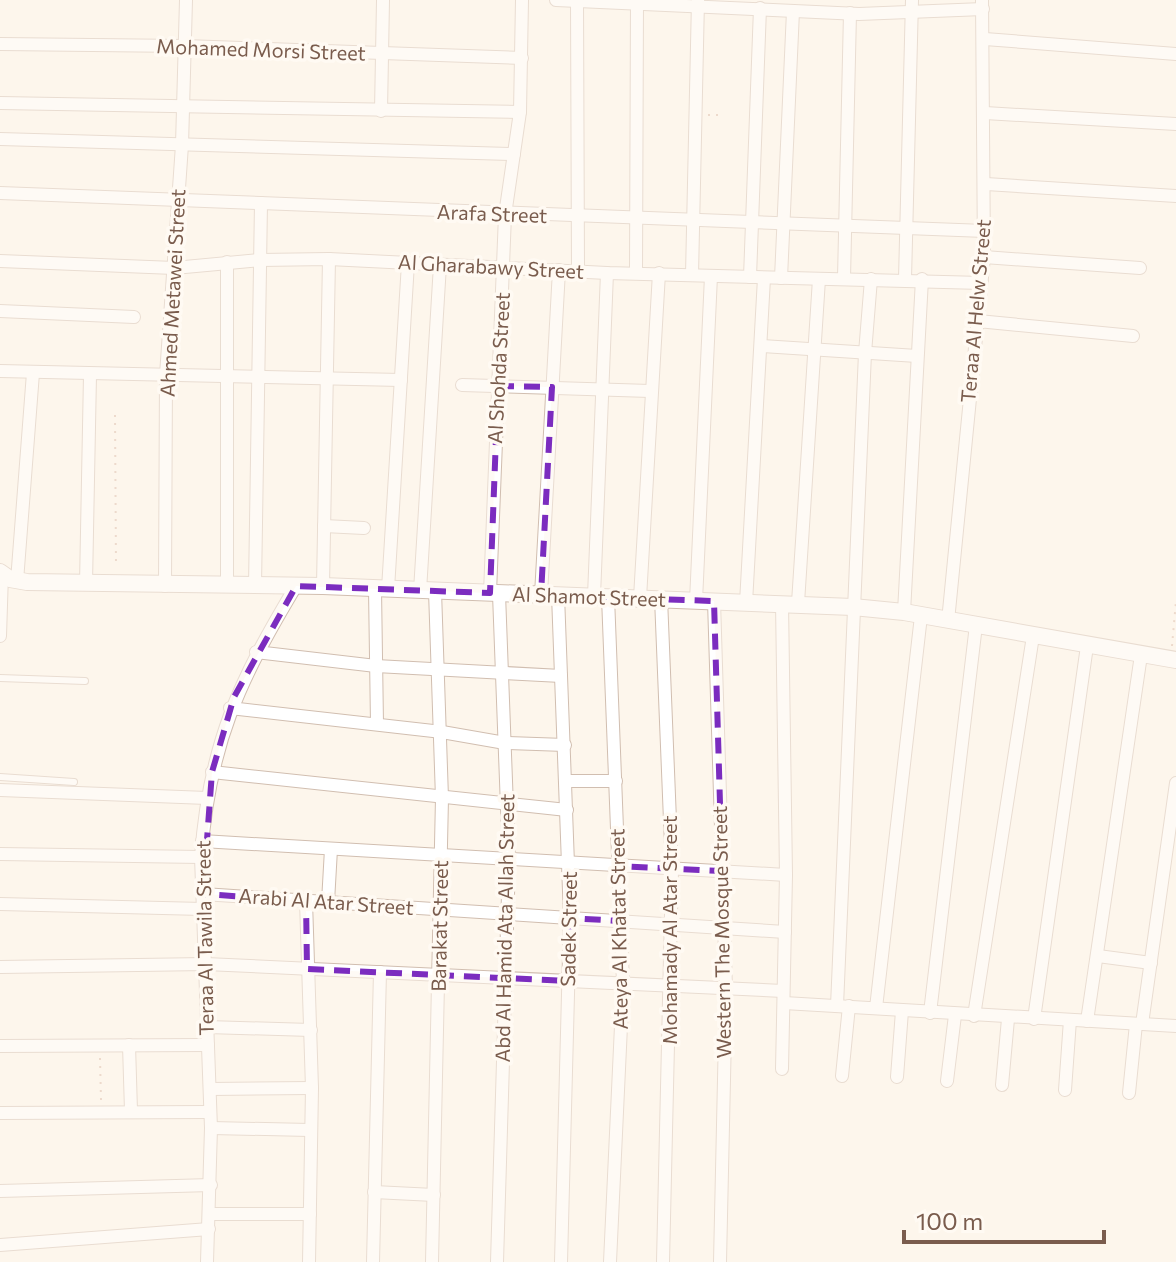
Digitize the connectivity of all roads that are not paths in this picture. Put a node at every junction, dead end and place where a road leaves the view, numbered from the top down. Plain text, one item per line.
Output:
1 (186, 0) edge
2 (383, 0) edge
3 (522, 0) edge
4 (556, 0) edge
5 (577, 0) edge
6 (637, 1) edge
7 (698, 3) edge
8 (755, 5) edge
9 (982, 5) edge
10 (912, 6) edge
11 (797, 8) edge
12 (856, 9) edge
13 (985, 39) junction
14 (0, 44) edge
15 (185, 46) junction
16 (382, 54) junction
17 (1176, 54) edge
18 (522, 58) junction
19 (0, 103) edge
20 (183, 108) junction
21 (381, 111) junction
22 (520, 112) junction
23 (985, 113) junction
24 (1176, 124) edge
25 (0, 139) edge
26 (182, 145) junction
27 (514, 154) junction
28 (986, 184) junction
29 (0, 193) edge
30 (1176, 196) edge
31 (179, 199) junction
32 (261, 203) junction
33 (505, 215) junction
34 (578, 217) junction
35 (635, 218) junction
36 (693, 222) junction
37 (752, 222) junction
38 (785, 224) junction
39 (846, 227) junction
40 (907, 229) junction
41 (985, 231) junction
42 (984, 257) junction
43 (329, 259) junction
44 (260, 260) junction
45 (0, 261) edge
46 (227, 262) junction
47 (408, 263) junction
48 (440, 265) junction
49 (504, 266) junction
50 (174, 268) junction
51 (1140, 268) dead end
52 (559, 270) junction
53 (578, 271) junction
54 (607, 273) junction
55 (636, 273) junction
56 (659, 273) junction
57 (692, 275) junction
58 (711, 276) junction
59 (750, 277) junction
60 (764, 278) junction
61 (781, 278) junction
62 (844, 278) junction
63 (819, 279) junction
64 (871, 279) junction
65 (905, 279) junction
66 (922, 279) junction
67 (982, 283) junction
68 (0, 311) edge
69 (134, 317) dead end
70 (978, 321) junction
71 (1133, 336) dead end
72 (762, 346) junction
73 (815, 350) junction
74 (865, 353) junction
75 (917, 356) junction
76 (0, 371) edge
77 (33, 373) junction
78 (229, 374) junction
79 (90, 375) junction
80 (166, 375) junction
81 (259, 375) junction
82 (328, 378) junction
83 (401, 380) junction
84 (462, 385) dead end
85 (498, 386) junction
86 (552, 387) junction
87 (603, 389) junction
88 (650, 391) junction
89 (324, 526) junction
90 (364, 528) dead end
91 (6, 576) edge
92 (86, 584) junction
93 (165, 586) junction
94 (227, 586) junction
95 (296, 586) junction
96 (323, 586) junction
97 (255, 587) junction
98 (382, 589) junction
99 (428, 591) junction
100 (495, 593) junction
101 (541, 595) junction
102 (558, 595) junction
103 (601, 596) junction
104 (640, 598) junction
105 (661, 598) junction
106 (696, 601) junction
107 (714, 601) junction
108 (746, 603) junction
109 (790, 603) junction
110 (853, 607) junction
111 (1, 611) edge
112 (904, 612) junction
113 (921, 616) junction
114 (948, 621) junction
115 (976, 625) junction
116 (0, 636) edge
117 (1033, 636) junction
118 (1087, 646) junction
119 (256, 652) junction
120 (1141, 655) junction
121 (1174, 659) edge
122 (376, 666) junction
123 (437, 670) junction
124 (502, 673) junction
125 (561, 676) junction
126 (0, 678) edge
127 (85, 681) dead end
128 (230, 708) junction
129 (377, 724) junction
130 (442, 732) junction
131 (505, 743) junction
132 (565, 745) junction
133 (212, 772) junction
134 (0, 777) edge
135 (567, 781) junction
136 (616, 781) junction
137 (74, 782) dead end
138 (1176, 783) edge
139 (0, 790) edge
140 (207, 798) junction
141 (442, 798) junction
142 (508, 802) junction
143 (567, 810) junction
144 (202, 841) junction
145 (331, 849) junction
146 (0, 854) edge
147 (201, 857) junction
148 (441, 857) junction
149 (509, 861) junction
150 (570, 863) junction
151 (618, 866) junction
152 (672, 870) junction
153 (722, 871) junction
154 (786, 875) junction
155 (203, 894) junction
156 (306, 901) junction
157 (328, 902) junction
158 (0, 904) edge
159 (203, 909) junction
160 (442, 910) junction
161 (508, 914) junction
162 (570, 918) junction
163 (620, 921) junction
164 (672, 925) junction
165 (724, 928) junction
166 (785, 932) junction
167 (1098, 956) junction
168 (1151, 963) junction
169 (206, 964) junction
170 (0, 967) edge
171 (307, 969) junction
172 (380, 972) junction
173 (440, 975) junction
174 (505, 978) junction
175 (568, 981) junction
176 (623, 983) junction
177 (672, 986) junction
178 (726, 988) junction
179 (784, 997) junction
180 (843, 1006) junction
181 (876, 1008) junction
182 (902, 1011) junction
183 (930, 1013) junction
184 (955, 1015) junction
185 (974, 1016) junction
186 (1008, 1019) junction
187 (1034, 1019) junction
188 (1070, 1020) junction
189 (1087, 1021) junction
190 (1139, 1024) junction
191 (1176, 1026) edge
192 (207, 1027) junction
193 (311, 1030) junction
194 (129, 1045) junction
195 (208, 1045) junction
196 (0, 1046) edge
197 (782, 1069) dead end
198 (842, 1076) dead end
199 (897, 1077) dead end
200 (947, 1081) dead end
201 (1002, 1085) dead end
202 (312, 1088) junction
203 (210, 1089) junction
204 (1065, 1090) dead end
205 (1129, 1093) dead end
206 (131, 1111) junction
207 (210, 1112) junction
208 (0, 1113) edge
209 (211, 1128) junction
210 (310, 1130) junction
211 (211, 1185) junction
212 (0, 1191) edge
213 (374, 1192) junction
214 (434, 1195) junction
215 (209, 1214) junction
216 (310, 1214) junction
217 (209, 1229) junction
218 (0, 1245) edge
219 (207, 1262) edge
220 (309, 1262) edge
221 (373, 1262) edge
222 (432, 1262) edge
223 (497, 1262) edge
224 (561, 1262) edge
225 (610, 1262) edge
226 (663, 1262) edge
227 (720, 1262) edge

1 - 15 street, Ahmed Metawei Street
2 - 16 street
3 - 18 street, Al Shohda Street
4 - 5 street
5 - 6 street
5 - 34 street
6 - 7 street
6 - 35 street
7 - 8 street
7 - 36 street
8 - 11 street
8 - 37 street
9 - 10 street
9 - 13 street, Teraa Al Helw Street
10 - 12 street
10 - 40 street
11 - 12 street
11 - 38 street
12 - 39 street
13 - 17 street
13 - 23 street, Teraa Al Helw Street
14 - 15 street, Mohamed Morsi Street
15 - 16 street, Mohamed Morsi Street
15 - 20 street, Ahmed Metawei Street
16 - 18 street, Mohamed Morsi Street
16 - 21 street
18 - 22 street, Al Shohda Street
19 - 20 street
20 - 21 street
20 - 26 street, Ahmed Metawei Street
21 - 22 street
22 - 27 street, Al Shohda Street
23 - 24 street
23 - 28 street, Teraa Al Helw Street
25 - 26 street
26 - 27 street
26 - 31 street, Ahmed Metawei Street
27 - 33 street, Al Shohda Street
28 - 30 street
28 - 41 street, Teraa Al Helw Street
29 - 31 street, Arafa Street
31 - 32 street, Arafa Street
31 - 50 street, Ahmed Metawei Street
32 - 33 street, Arafa Street
32 - 44 street
33 - 34 street, Arafa Street
33 - 49 street, Al Shohda Street
34 - 35 street, Arafa Street
34 - 53 street
35 - 36 street, Arafa Street
35 - 55 street
36 - 37 street, Arafa Street
36 - 57 street
37 - 38 street, Arafa Street
37 - 59 street
38 - 39 street, Arafa Street
38 - 61 street
39 - 40 street, Arafa Street
39 - 62 street
40 - 41 street, Arafa Street
40 - 65 street
41 - 42 street, Teraa Al Helw Street
42 - 51 street
42 - 67 street, Teraa Al Helw Street
43 - 44 street, Al Gharabawy Street
43 - 47 street, Al Gharabawy Street
43 - 82 street
44 - 46 street, Al Gharabawy Street
44 - 81 street
45 - 50 street, Al Gharabawy Street
46 - 50 street, Al Gharabawy Street
46 - 78 street
47 - 48 street, Al Gharabawy Street
47 - 83 street
48 - 49 street, Al Gharabawy Street
48 - 99 street, Barakat Street
49 - 52 street, Al Gharabawy Street
49 - 85 street, Al Shohda Street
50 - 80 street, Ahmed Metawei Street
52 - 53 street, Al Gharabawy Street
52 - 86 street
53 - 54 street, Al Gharabawy Street
54 - 55 street, Al Gharabawy Street
54 - 87 street, Ateya Al Khatat Street
55 - 56 street, Al Gharabawy Street
56 - 57 street, Al Gharabawy Street
56 - 88 street
57 - 58 street, Al Gharabawy Street
58 - 59 street, Al Gharabawy Street
58 - 106 street
59 - 60 street, Al Gharabawy Street
60 - 61 street, Al Gharabawy Street
60 - 72 street
61 - 63 street, Al Gharabawy Street
62 - 63 street, Al Gharabawy Street
62 - 64 street, Al Gharabawy Street
63 - 73 street
64 - 65 street, Al Gharabawy Street
64 - 74 street
65 - 66 street, Al Gharabawy Street
66 - 67 street, Al Gharabawy Street
66 - 75 street
67 - 70 street, Teraa Al Helw Street
68 - 69 street
70 - 71 street
70 - 114 street, Teraa Al Helw Street
72 - 73 street
72 - 108 street
73 - 74 street
73 - 109 street
74 - 75 street
74 - 110 street
75 - 112 street
76 - 77 street
77 - 79 street
77 - 91 street
78 - 80 street
78 - 81 street
78 - 94 street
79 - 80 street
79 - 92 street
80 - 93 street, Ahmed Metawei Street
81 - 82 street
81 - 97 street
82 - 83 street
82 - 89 street
83 - 98 street
84 - 85 street
85 - 86 street
85 - 100 street, Al Shohda Street
86 - 87 street
86 - 101 street
87 - 88 street
87 - 103 street, Ateya Al Khatat Street
88 - 104 street
89 - 90 street
89 - 96 street
91 - 92 street, Al Shamot Street
91 - 111 street
92 - 93 street, Al Shamot Street
93 - 94 street, Al Shamot Street
94 - 97 street, Al Shamot Street
95 - 96 street, Al Shamot Street
95 - 97 street, Al Shamot Street
95 - 119 street, Teraa Al Tawila Street
96 - 98 street, Al Shamot Street
98 - 99 street, Al Shamot Street
98 - 122 street
99 - 100 street, Al Shamot Street
99 - 123 street, Barakat Street
100 - 101 street, Al Shamot Street
100 - 124 street, Abd Al Hamid Ata Allah Street
101 - 102 street, Al Shamot Street
102 - 103 street, Al Shamot Street
102 - 125 street, Sadek Street
103 - 104 street, Al Shamot Street
103 - 136 street, Ateya Al Khatat Street
104 - 105 street, Al Shamot Street
105 - 106 street, Al Shamot Street
105 - 152 street, Mohamady Al Atar Street
106 - 107 street, Al Shamot Street
107 - 108 street, Al Shamot Street
107 - 153 street, Western The Mosque Street
108 - 109 street, Al Shamot Street
109 - 110 street, Al Shamot Street
109 - 154 street
110 - 112 street, Al Shamot Street
110 - 180 street
111 - 116 street
112 - 113 street, Al Shamot Street
113 - 114 street, Al Shamot Street
113 - 181 street
114 - 115 street, Al Shamot Street
115 - 117 street, Al Shamot Street
115 - 183 street
117 - 118 street, Al Shamot Street
117 - 185 street
118 - 120 street, Al Shamot Street
118 - 187 street
119 - 122 street
119 - 128 street, Teraa Al Tawila Street
120 - 121 street, Al Shamot Street
120 - 167 street
122 - 123 street
122 - 129 street
123 - 124 street
123 - 130 street, Barakat Street
124 - 125 street
124 - 131 street, Abd Al Hamid Ata Allah Street
125 - 132 street, Sadek Street
126 - 127 lane
128 - 129 street
128 - 133 street, Teraa Al Tawila Street
129 - 130 street
130 - 131 street
130 - 141 street, Barakat Street
131 - 132 street
131 - 142 street, Abd Al Hamid Ata Allah Street
132 - 135 street, Sadek Street
133 - 140 street, Teraa Al Tawila Street
133 - 141 street
134 - 137 lane
135 - 136 street
135 - 143 street, Sadek Street
136 - 151 street, Ateya Al Khatat Street
138 - 168 street
139 - 140 street
140 - 144 street, Teraa Al Tawila Street
141 - 142 street
141 - 148 street, Barakat Street
142 - 143 street
142 - 149 street, Abd Al Hamid Ata Allah Street
143 - 150 street, Sadek Street
144 - 145 street
144 - 147 street, Teraa Al Tawila Street
145 - 148 street
145 - 157 street
146 - 147 street
147 - 155 street, Teraa Al Tawila Street
148 - 149 street
148 - 160 street, Barakat Street
149 - 150 street
149 - 161 street, Abd Al Hamid Ata Allah Street
150 - 151 street
150 - 162 street, Sadek Street
151 - 152 street
151 - 163 street, Ateya Al Khatat Street
152 - 153 street
152 - 164 street, Mohamady Al Atar Street
153 - 154 street
153 - 165 street, Western The Mosque Street
154 - 166 street
155 - 156 street, Arabi Al Atar Street
155 - 159 street, Teraa Al Tawila Street
156 - 157 street, Arabi Al Atar Street
156 - 171 street
157 - 160 street, Arabi Al Atar Street
158 - 159 street
159 - 169 street, Teraa Al Tawila Street
160 - 161 street, Arabi Al Atar Street
160 - 173 street, Barakat Street
161 - 162 street, Arabi Al Atar Street
161 - 174 street, Abd Al Hamid Ata Allah Street
162 - 163 street, Arabi Al Atar Street
162 - 175 street, Sadek Street
163 - 164 street, Arabi Al Atar Street
163 - 176 street, Ateya Al Khatat Street
164 - 165 street, Arabi Al Atar Street
164 - 177 street, Mohamady Al Atar Street
165 - 166 street, Arabi Al Atar Street
165 - 178 street, Western The Mosque Street
166 - 179 street
167 - 168 street
167 - 189 street
168 - 190 street
169 - 170 street
169 - 171 street
169 - 192 street, Teraa Al Tawila Street
171 - 172 street
171 - 193 street
172 - 173 street
172 - 213 street
173 - 174 street
173 - 214 street, Barakat Street
174 - 175 street
174 - 223 street, Abd Al Hamid Ata Allah Street
175 - 176 street
175 - 224 street, Sadek Street
176 - 177 street
176 - 225 street, Ateya Al Khatat Street
177 - 178 street
177 - 226 street, Mohamady Al Atar Street
178 - 179 street
178 - 227 street, Western The Mosque Street
179 - 180 street
179 - 197 street
180 - 181 street
180 - 198 street
181 - 182 street
182 - 183 street
182 - 199 street
183 - 184 street
184 - 185 street
184 - 200 street
185 - 186 street
186 - 187 street
186 - 201 street
187 - 188 street
188 - 189 street
188 - 204 street
189 - 190 street
190 - 191 street
190 - 205 street
192 - 193 street
192 - 195 street, Teraa Al Tawila Street
193 - 202 street
194 - 195 street
194 - 196 street
194 - 206 street
195 - 203 street, Teraa Al Tawila Street
202 - 203 street
202 - 210 street
203 - 207 street, Teraa Al Tawila Street
206 - 207 street
206 - 208 street
207 - 209 street, Teraa Al Tawila Street
209 - 210 street
209 - 211 street, Teraa Al Tawila Street
210 - 216 street
211 - 212 street
211 - 215 street, Teraa Al Tawila Street
213 - 214 street
213 - 221 street
214 - 222 street, Barakat Street
215 - 216 street
215 - 217 street, Teraa Al Tawila Street
216 - 220 street
217 - 218 street
217 - 219 street, Teraa Al Tawila Street

